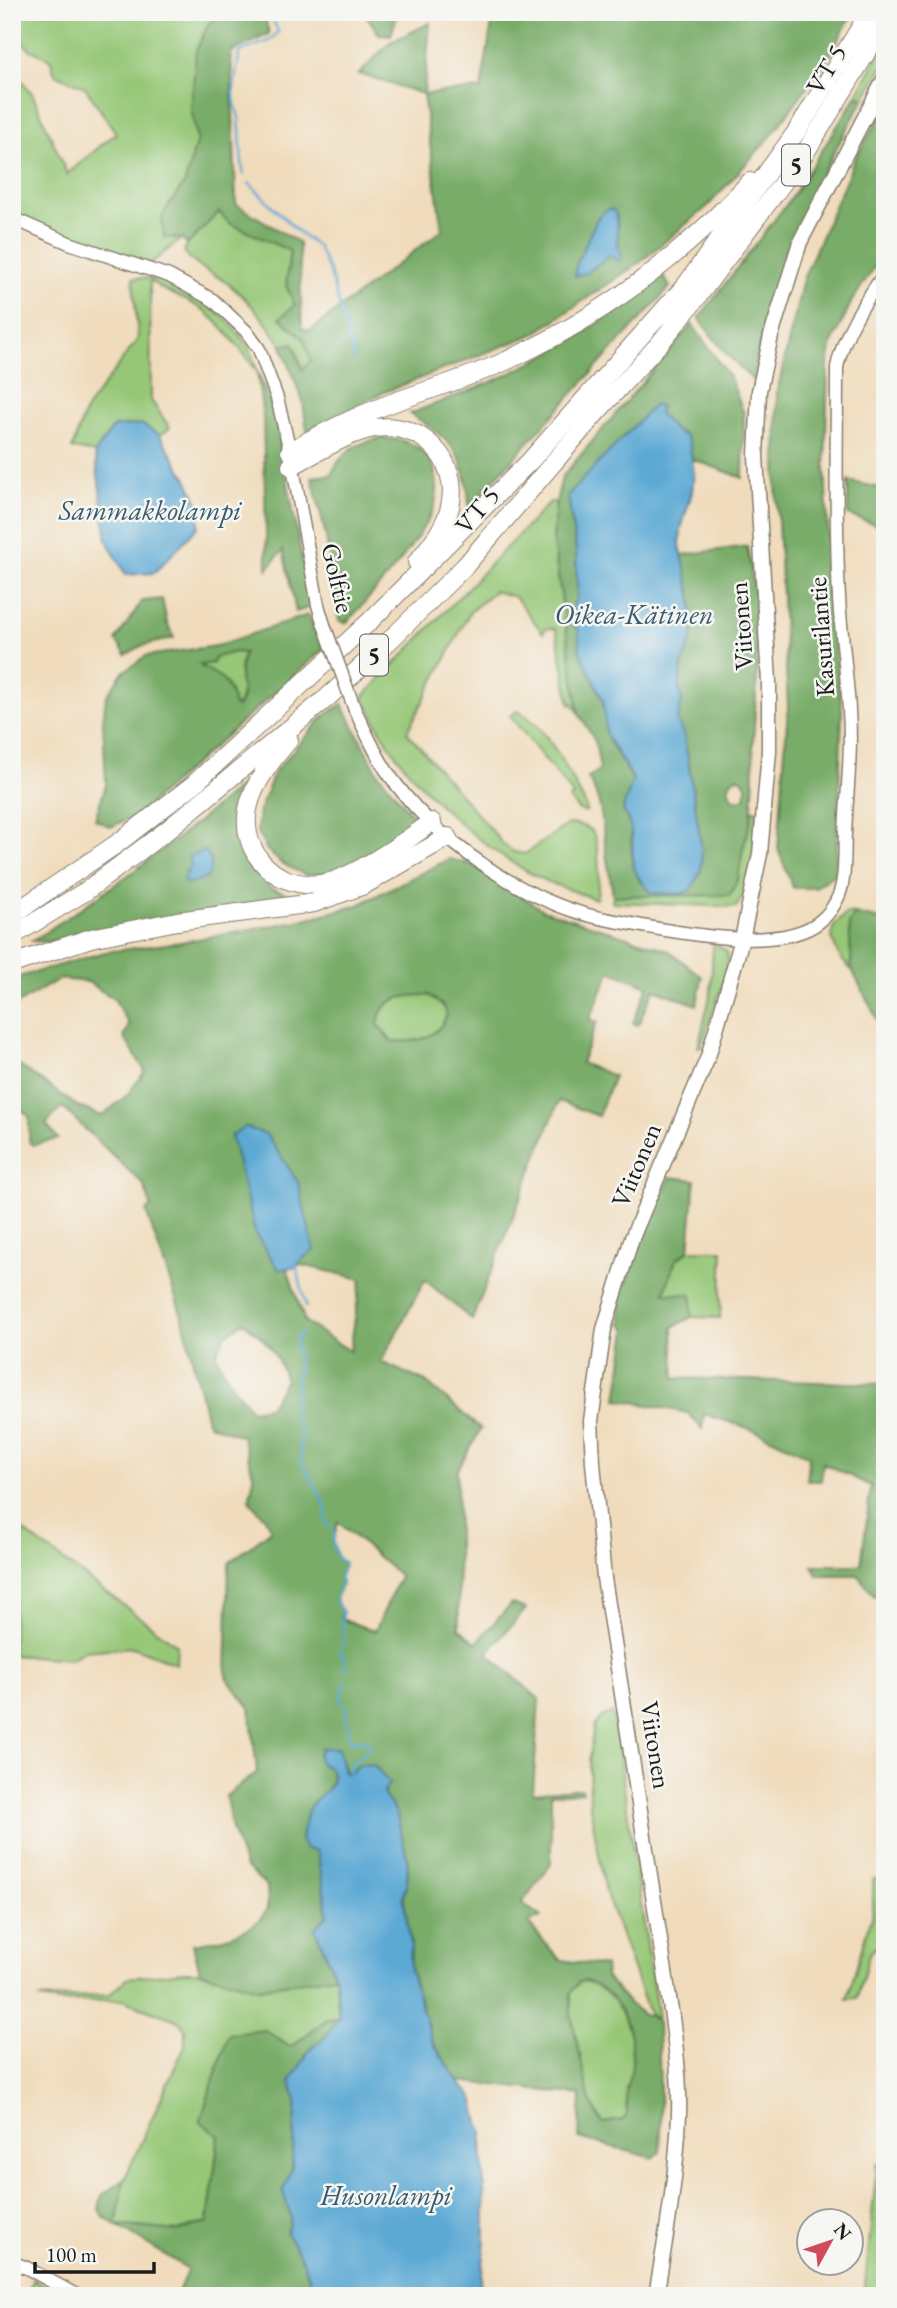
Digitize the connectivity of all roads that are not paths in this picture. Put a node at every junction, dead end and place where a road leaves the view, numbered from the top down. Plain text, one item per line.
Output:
1 (870, 12) edge
2 (885, 22) edge
3 (885, 78) edge
4 (797, 131) junction
5 (12, 218) edge
6 (885, 272) edge
7 (685, 295) junction
8 (291, 458) junction
9 (369, 622) junction
10 (328, 697) junction
11 (432, 822) junction
12 (448, 837) junction
13 (12, 915) edge
14 (12, 936) edge
15 (742, 939) junction
16 (12, 964) edge
17 (12, 2263) edge
18 (78, 2296) edge
19 (656, 2296) edge

1 - 4 highway, VT 5 / 5
2 - 7 highway, VT 5 / 5
3 - 15 main road, Viitonen
4 - 7 highway, VT 5 / 5
4 - 8 highway
5 - 8 street, Golftie
6 - 15 street, Kasurilantie
7 - 9 highway, VT 5 / 5
7 - 10 highway, VT 5 / 5
8 - 9 highway
8 - 11 street, Golftie, bridge
9 - 13 highway, VT 5 / 5
10 - 11 highway
10 - 14 highway, VT 5 / 5
11 - 12 street, Golftie
12 - 15 street, Golftie
12 - 16 highway
15 - 19 main road, Viitonen
17 - 18 street

